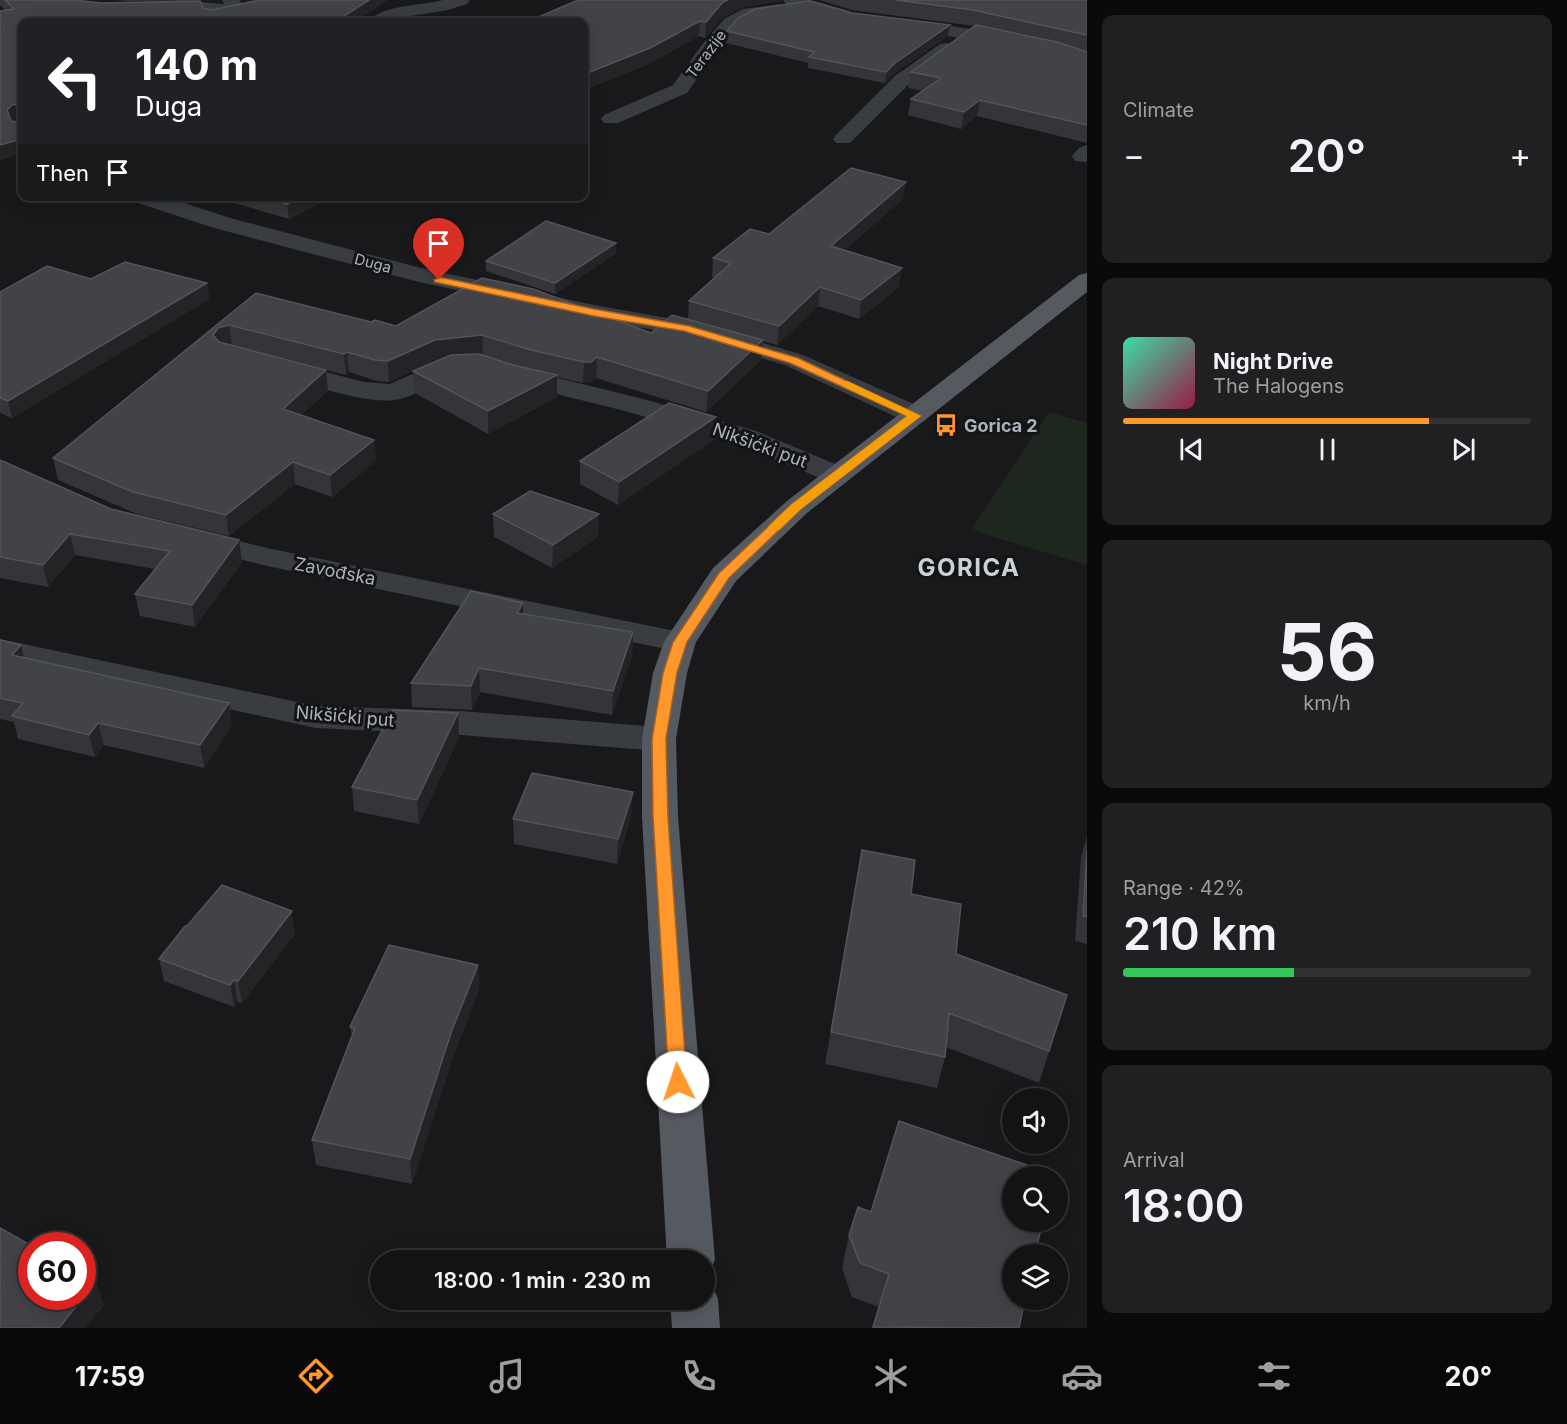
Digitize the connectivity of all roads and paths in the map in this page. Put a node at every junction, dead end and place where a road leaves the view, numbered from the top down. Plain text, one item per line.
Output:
1 (461, 0) edge
2 (800, 3) edge
3 (233, 5) edge
4 (256, 6) edge
5 (138, 9) edge
6 (196, 18) edge
7 (387, 18) edge
8 (862, 19) edge
9 (884, 22) edge
10 (970, 32) junction
11 (1087, 60) edge
12 (611, 119) dead end
13 (843, 140) dead end
14 (155, 201) edge
15 (1087, 280) edge
16 (264, 363) edge
17 (915, 416) junction
18 (837, 476) junction
19 (169, 533) edge
20 (680, 642) junction
21 (0, 649) edge
22 (659, 739) junction
23 (690, 1250) edge
24 (695, 1310) edge
25 (696, 1328) edge

1 - 7 street
2 - 8 street, Terazije
2 - 12 street, Terazije
3 - 4 street
3 - 5 street
3 - 6 street
9 - 10 street
10 - 11 street
10 - 13 street
14 - 17 street, Duga
15 - 17 main road, Nikšićki put
16 - 18 street, Nikšićki put
17 - 18 main road, Nikšićki put
18 - 20 main road, Nikšićki put
19 - 20 street, Zavođska
20 - 22 main road, Nikšićki put
21 - 22 street, Nikšićki put
22 - 23 main road, Nikšićki put
24 - 25 main road

